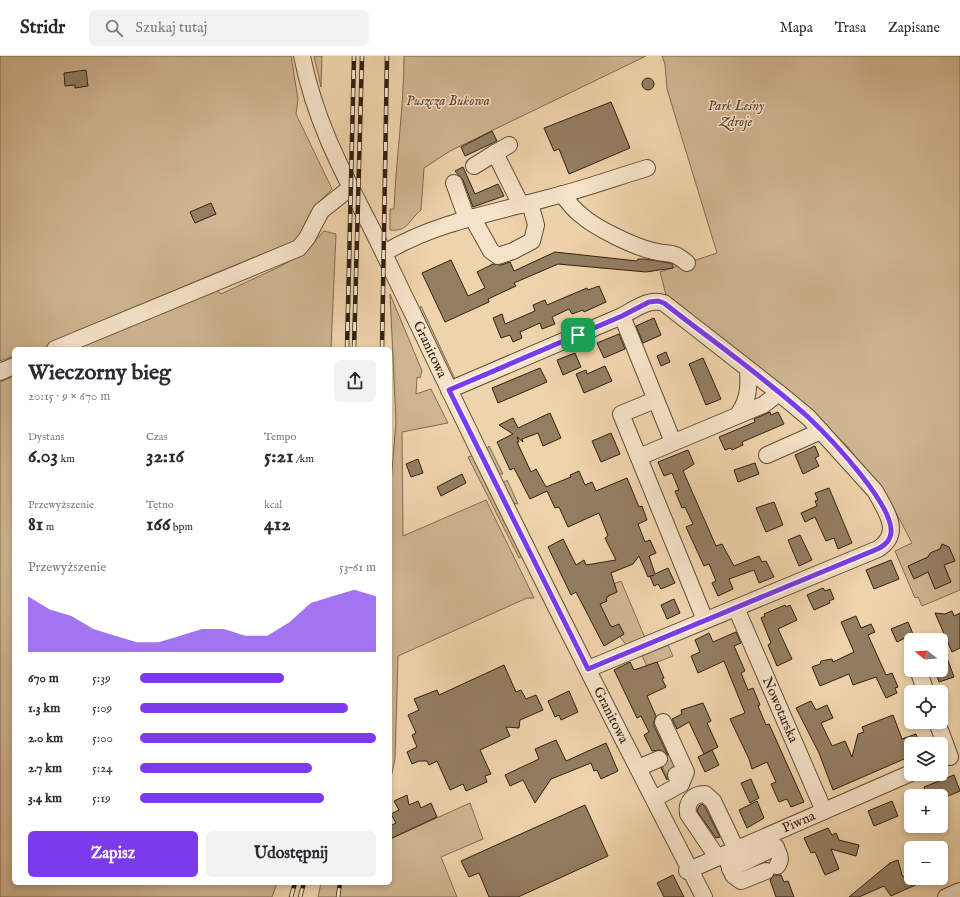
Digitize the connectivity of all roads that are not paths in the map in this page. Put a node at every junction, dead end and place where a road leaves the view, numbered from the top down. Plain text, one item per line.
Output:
1 (302, 56) edge
2 (474, 166) dead end
3 (647, 168) dead end
4 (454, 183) dead end
5 (350, 188) junction
6 (562, 194) junction
7 (525, 204) junction
8 (470, 218) junction
9 (384, 253) junction
10 (687, 263) dead end
11 (622, 316) junction
12 (60, 347) edge
13 (12, 367) edge
14 (748, 369) junction
15 (0, 372) edge
16 (449, 390) junction
17 (779, 393) junction
18 (655, 400) junction
19 (739, 413) junction
20 (821, 431) junction
21 (673, 442) junction
22 (767, 456) dead end
23 (638, 457) junction
24 (736, 608) junction
25 (705, 620) junction
26 (588, 669) junction
27 (663, 722) dead end
28 (940, 729) edge
29 (950, 757) edge
30 (664, 758) junction
31 (638, 768) junction
32 (904, 776) edge
33 (697, 784) dead end
34 (670, 787) junction
35 (824, 811) junction
36 (772, 841) junction
37 (727, 857) junction
38 (689, 870) junction
39 (960, 891) edge
40 (704, 897) edge
41 (946, 897) edge

1 - 5 street, Granitowa
2 - 7 street
3 - 6 street
4 - 8 street
5 - 9 street, Granitowa
5 - 12 street
6 - 7 street
6 - 10 street
7 - 8 street
7 - 8 street
8 - 9 street
9 - 16 street, Granitowa
11 - 14 street
11 - 16 street
11 - 18 street
13 - 15 street
14 - 17 street
14 - 19 street
16 - 26 street, Granitowa
17 - 19 street
17 - 20 street
18 - 21 street
18 - 23 street
19 - 21 street
20 - 22 street
20 - 24 street
21 - 23 street
23 - 25 street
24 - 25 street
24 - 35 street, Nowotarska
25 - 26 street
26 - 31 street, Granitowa
27 - 30 street
28 - 29 street
30 - 31 street
30 - 34 street
31 - 34 street, Granitowa
32 - 35 street, Piwna
33 - 34 street
34 - 38 street, Granitowa
35 - 36 street, Piwna
36 - 37 street, Piwna
36 - 37 street
37 - 38 street, Piwna
38 - 40 street, Granitowa
39 - 41 street

